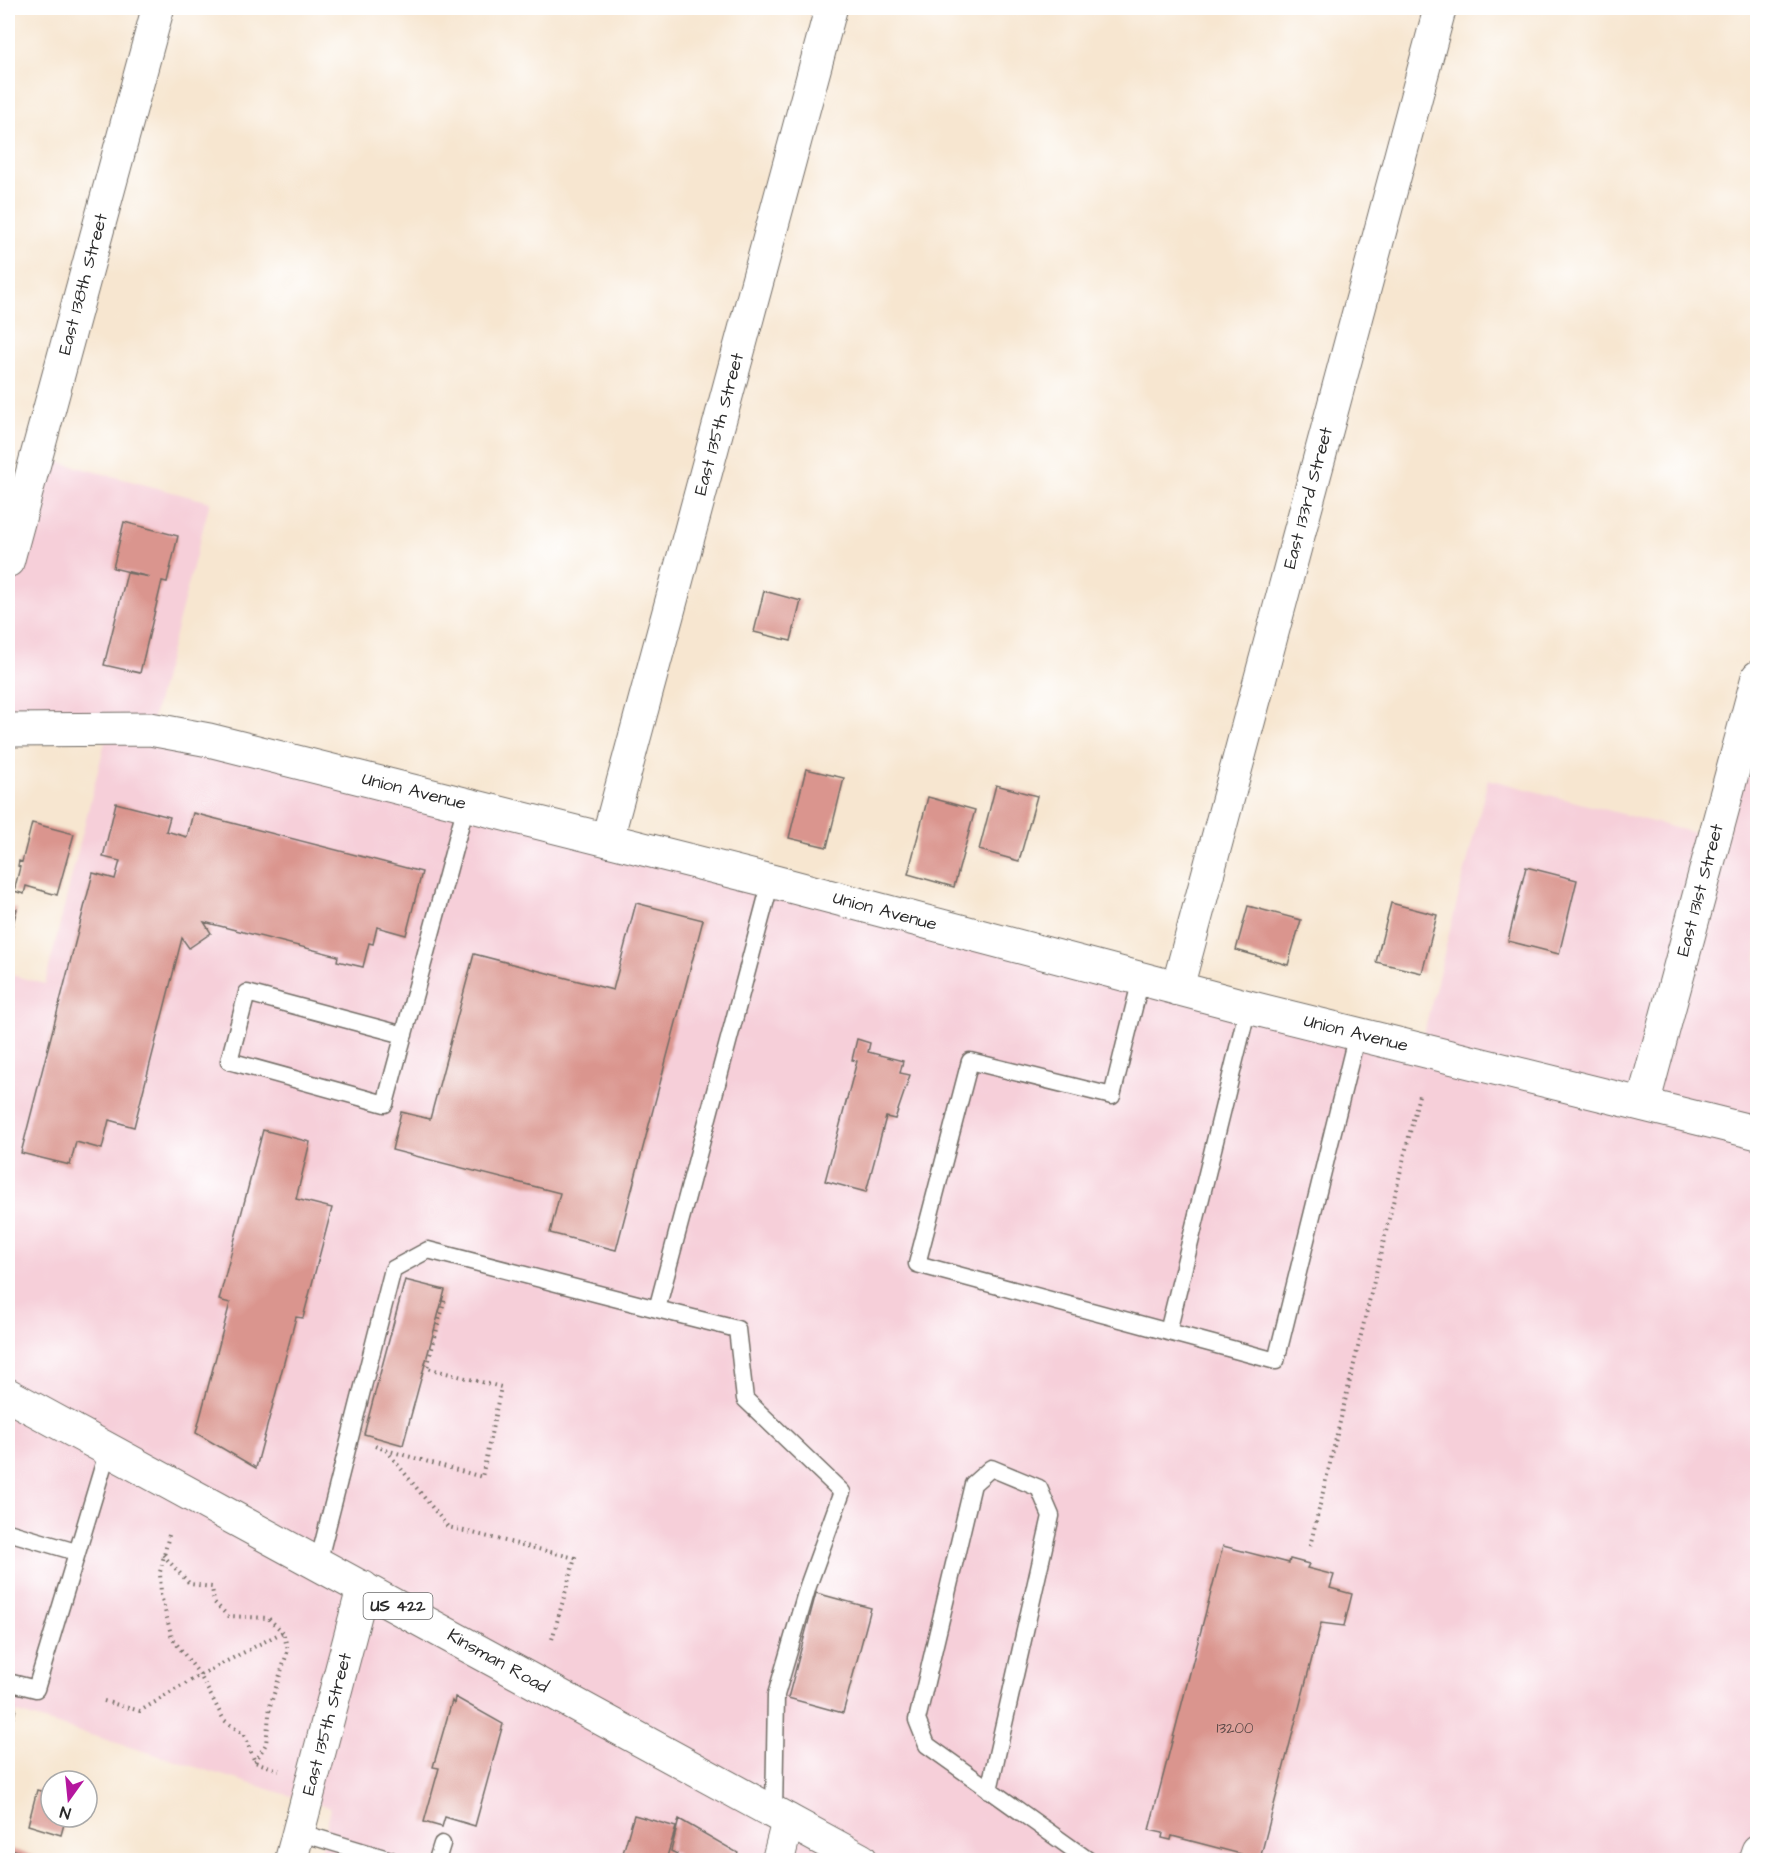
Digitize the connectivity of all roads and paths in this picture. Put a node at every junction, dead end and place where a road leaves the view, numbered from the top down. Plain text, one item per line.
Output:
1 (158, 8) edge
2 (831, 8) edge
3 (1440, 8) edge
4 (8, 561) edge
5 (1758, 677) edge
6 (8, 730) edge
7 (466, 805) junction
8 (607, 840) junction
9 (771, 881) junction
10 (1141, 979) junction
11 (1177, 989) junction
12 (1248, 1007) junction
13 (1357, 1034) junction
14 (404, 1035) junction
15 (1419, 1095) dead end
16 (1643, 1104) junction
17 (1758, 1133) edge
18 (445, 1299) dead end
19 (657, 1309) junction
20 (1167, 1332) junction
21 (8, 1395) edge
22 (350, 1439) junction
23 (386, 1449) junction
24 (108, 1450) junction
25 (8, 1532) edge
26 (169, 1535) dead end
27 (1310, 1546) dead end
28 (76, 1552) junction
29 (163, 1555) junction
30 (318, 1563) junction
31 (363, 1587) junction
32 (283, 1632) junction
33 (551, 1643) dead end
34 (200, 1675) junction
35 (8, 1682) edge
36 (105, 1701) dead end
37 (255, 1762) junction
38 (285, 1772) dead end
39 (989, 1790) junction
40 (781, 1816) junction
41 (442, 1844) dead end
42 (294, 1846) edge
43 (1758, 1851) edge
44 (391, 1860) edge
45 (437, 1860) edge
46 (778, 1860) edge
47 (861, 1860) edge
48 (1088, 1860) edge
49 (1755, 1860) edge

1 - 4 street, East 138th Street
2 - 8 street, East 135th Street
3 - 11 street, East 133rd Street
5 - 16 main road, East 131st Street
6 - 7 main road, Union Avenue
7 - 8 main road, Union Avenue
7 - 14 lane
8 - 9 main road, Union Avenue
9 - 10 main road, Union Avenue
9 - 19 lane
10 - 11 main road, Union Avenue
10 - 20 lane
11 - 12 main road, Union Avenue
12 - 13 main road, Union Avenue
12 - 20 lane
13 - 16 main road, Union Avenue
13 - 20 lane
14 - 14 lane
15 - 27 path
16 - 17 main road, Union Avenue
18 - 23 path
19 - 22 lane
19 - 40 lane
21 - 24 main road, Kinsman Road / US 422
22 - 23 path
22 - 30 lane
23 - 33 path
24 - 28 lane
24 - 30 main road, Kinsman Road / US 422
25 - 28 lane
26 - 29 path
28 - 35 lane
29 - 32 path
29 - 34 path
30 - 31 main road, Kinsman Road / US 422
31 - 40 main road, Kinsman Road / US 422
31 - 42 street, East 135th Street
32 - 34 path
32 - 37 path
34 - 36 path
34 - 37 path
37 - 38 path
39 - 39 lane
39 - 48 lane
40 - 46 street
40 - 47 main road, Kinsman Road / US 422
41 - 45 lane
42 - 44 lane
43 - 49 main road

